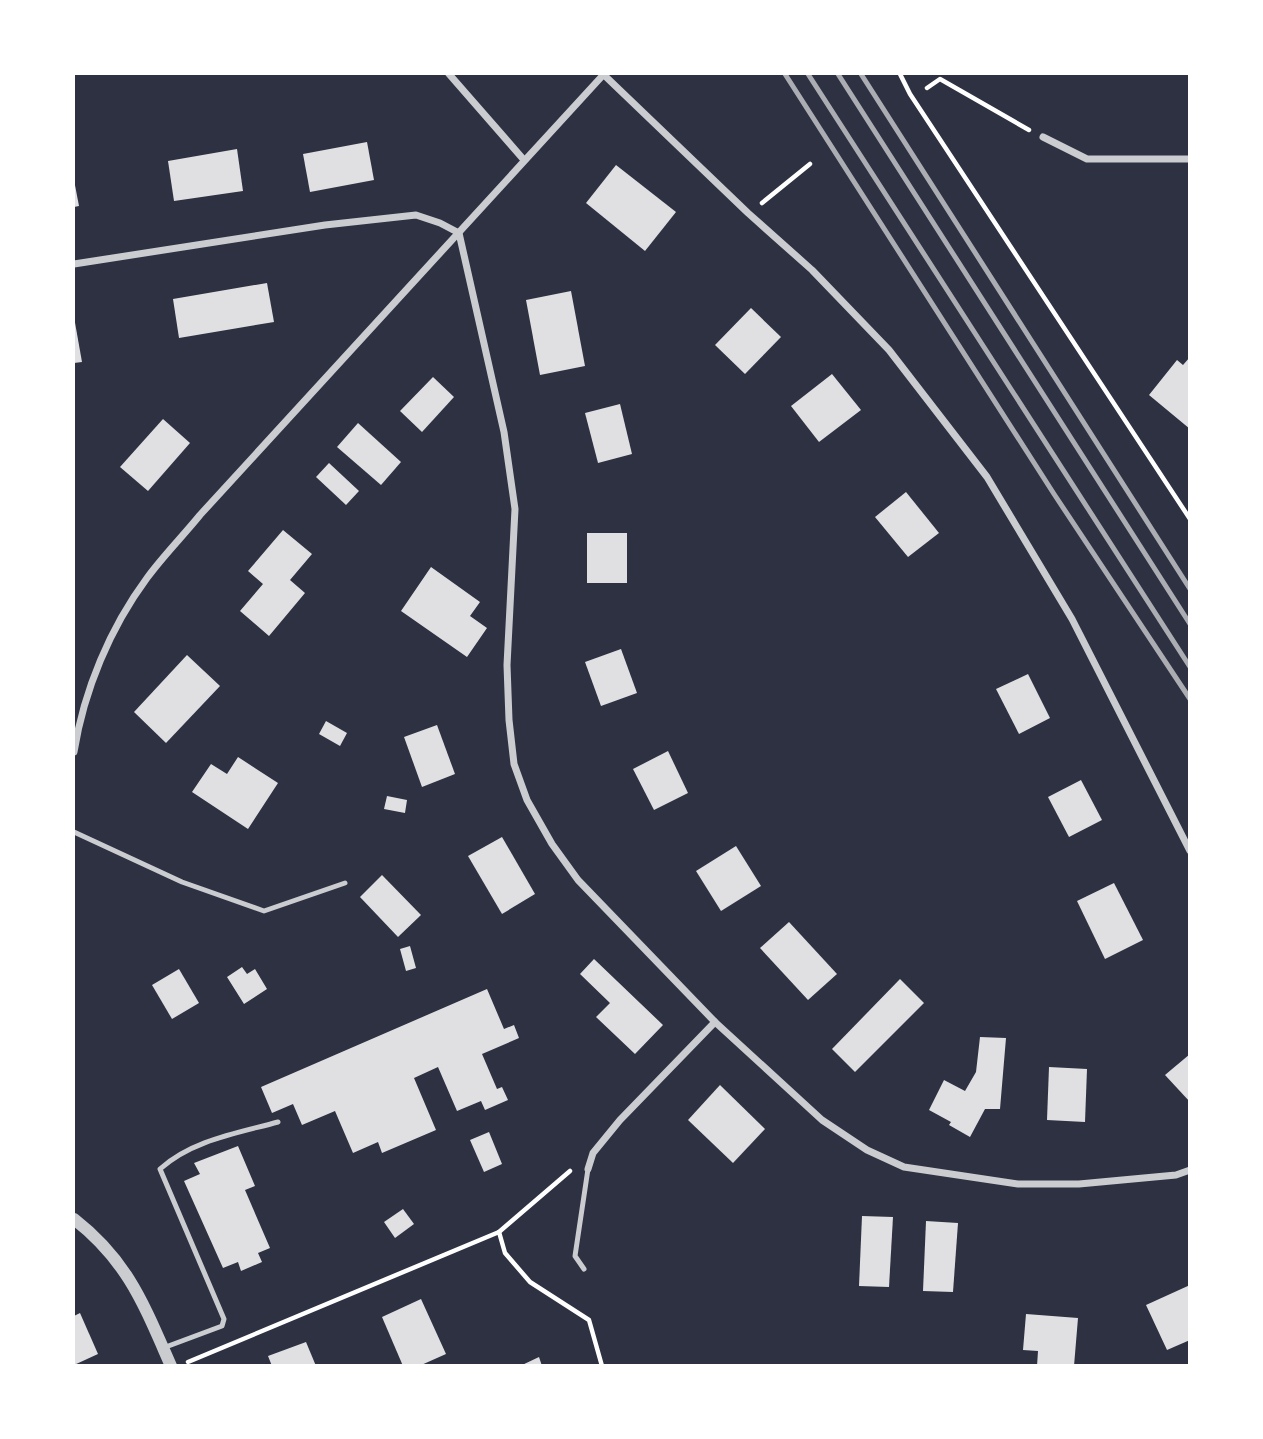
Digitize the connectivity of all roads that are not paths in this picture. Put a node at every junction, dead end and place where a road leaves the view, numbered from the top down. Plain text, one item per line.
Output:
1 (449, 74) edge
2 (604, 74) edge
3 (1043, 137) road end
4 (1189, 159) edge
5 (524, 160) junction
6 (459, 233) junction
7 (74, 264) edge
8 (76, 718) edge
9 (74, 752) edge
10 (74, 832) edge
11 (1189, 851) edge
12 (345, 883) dead end
13 (715, 1022) junction
14 (278, 1122) dead end
15 (588, 1169) joint
16 (1189, 1170) edge
17 (74, 1219) edge
18 (584, 1269) dead end
19 (163, 1348) junction
20 (171, 1366) edge

1 - 5 street
2 - 5 street
2 - 11 street
3 - 4 street
5 - 6 street
6 - 7 street
6 - 8 street
6 - 13 street
8 - 9 street
10 - 12 lane
13 - 15 street
13 - 16 street
14 - 19 lane
15 - 18 lane
17 - 19 street
19 - 20 street

